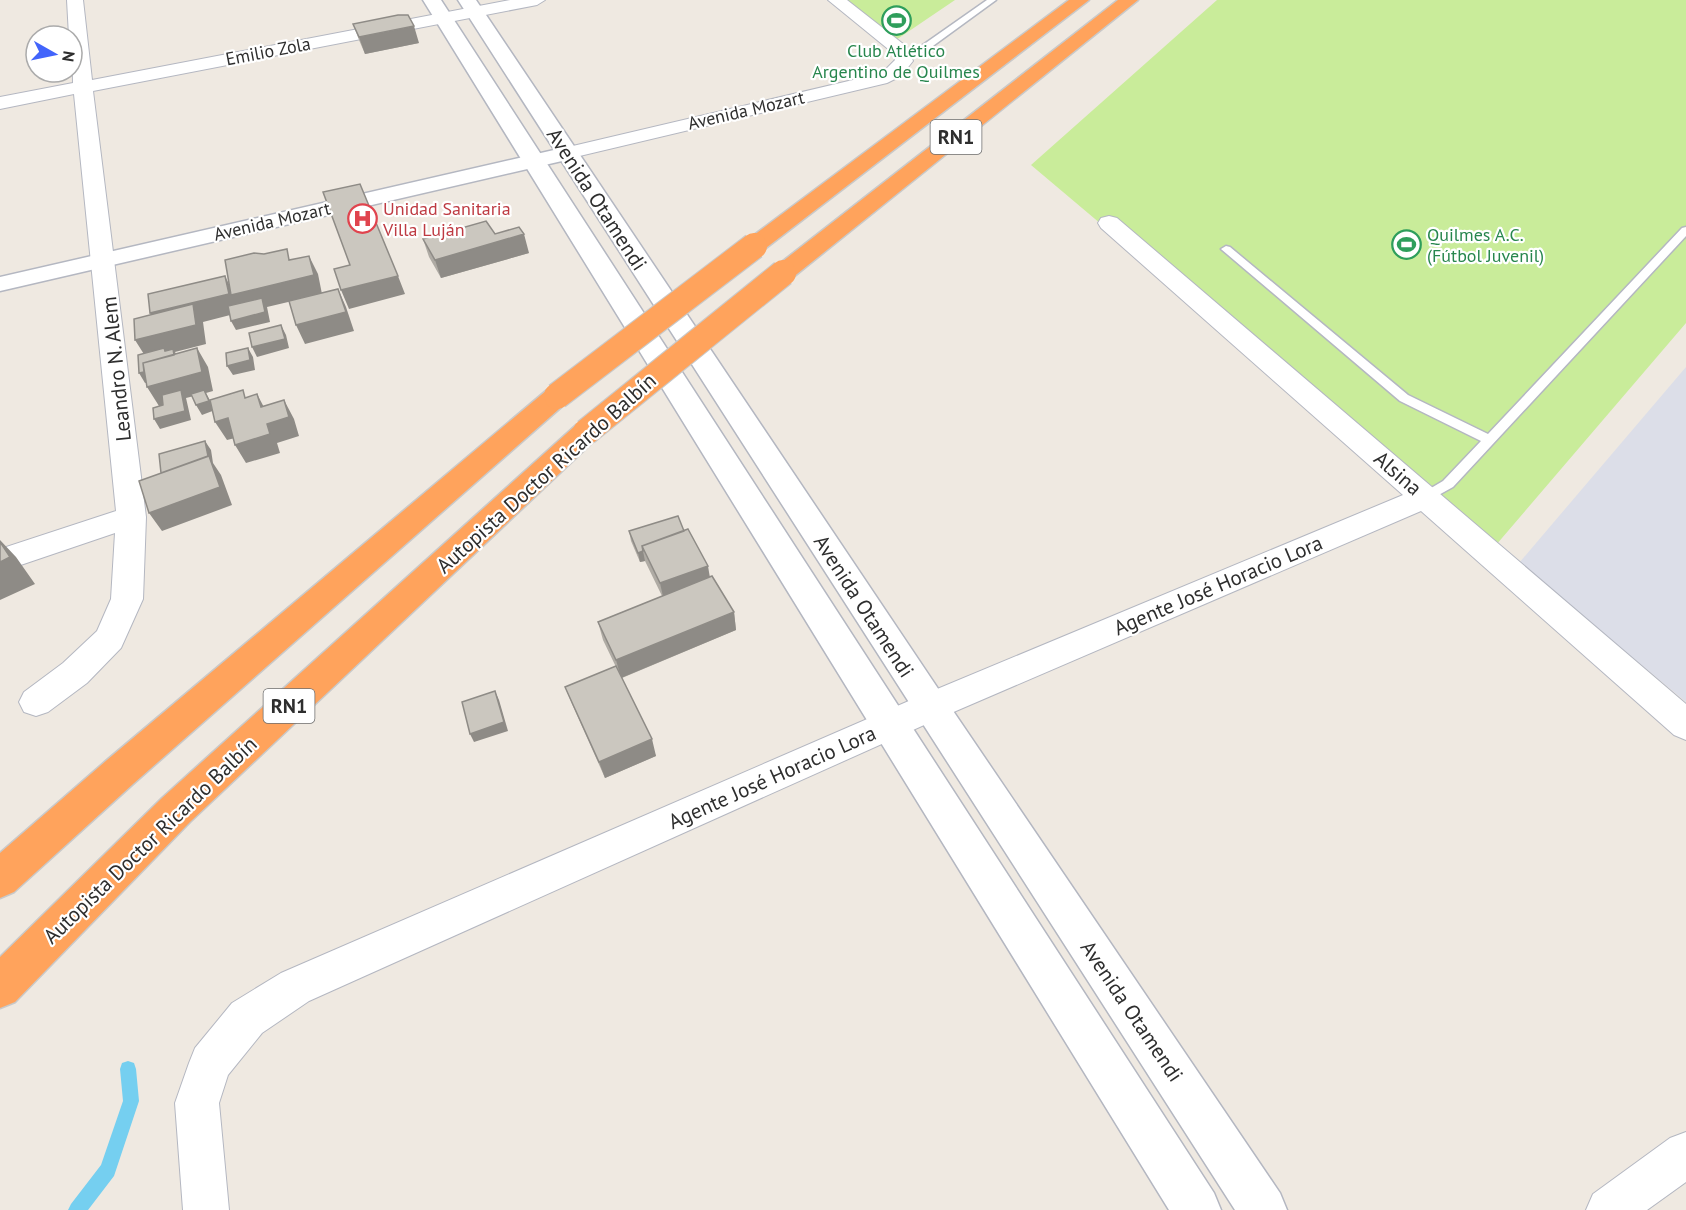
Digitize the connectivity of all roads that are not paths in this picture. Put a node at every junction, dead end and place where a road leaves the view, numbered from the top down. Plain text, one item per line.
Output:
1 (75, 0) edge
2 (432, 0) edge
3 (537, 0) edge
4 (836, 0) edge
5 (992, 0) edge
6 (1080, 0) edge
7 (1129, 0) edge
8 (461, 10) edge
9 (899, 65) junction
10 (82, 87) junction
11 (0, 103) edge
12 (567, 153) junction
13 (533, 160) junction
14 (1109, 223) dead end
15 (1686, 230) edge
16 (1226, 249) dead end
17 (104, 259) junction
18 (0, 284) edge
19 (1490, 440) junction
20 (1426, 497) junction
21 (131, 517) junction
22 (0, 561) edge
23 (36, 702) dead end
24 (930, 707) junction
25 (891, 725) junction
26 (1686, 725) edge
27 (0, 879) edge
28 (0, 987) edge
29 (1686, 1154) edge
30 (206, 1210) edge
31 (1197, 1210) edge
32 (1263, 1210) edge
33 (1609, 1210) edge

1 - 10 street, Leandro N. Alem
2 - 8 main road, Avenida Otamendi
3 - 8 street, Emilio Zola
4 - 9 street
5 - 9 lane
6 - 27 highway, Autopista Doctor Ricardo Balbín / RN1, bridge
7 - 28 highway, Autopista Doctor Ricardo Balbín / RN1, bridge
8 - 10 street, Emilio Zola
8 - 12 main road, Avenida Otamendi
8 - 13 main road, Avenida Otamendi
9 - 12 street, Avenida Mozart
10 - 11 street, Emilio Zola
10 - 17 street, Leandro N. Alem
12 - 13 main road, Avenida Mozart
12 - 24 main road, Avenida Otamendi
13 - 17 main road, Avenida Mozart
13 - 25 main road, Avenida Otamendi
14 - 20 street, Alsina
15 - 19 lane
16 - 19 lane
17 - 18 main road, Avenida Mozart
17 - 21 street, Leandro N. Alem
19 - 20 lane
20 - 24 street, Agente José Horacio Lora
20 - 26 street, Alsina
21 - 22 street
21 - 23 street, Leandro N. Alem
24 - 25 street, Agente José Horacio Lora
24 - 32 main road, Avenida Otamendi
25 - 30 street, Agente José Horacio Lora
25 - 31 main road, Avenida Otamendi
29 - 33 street

